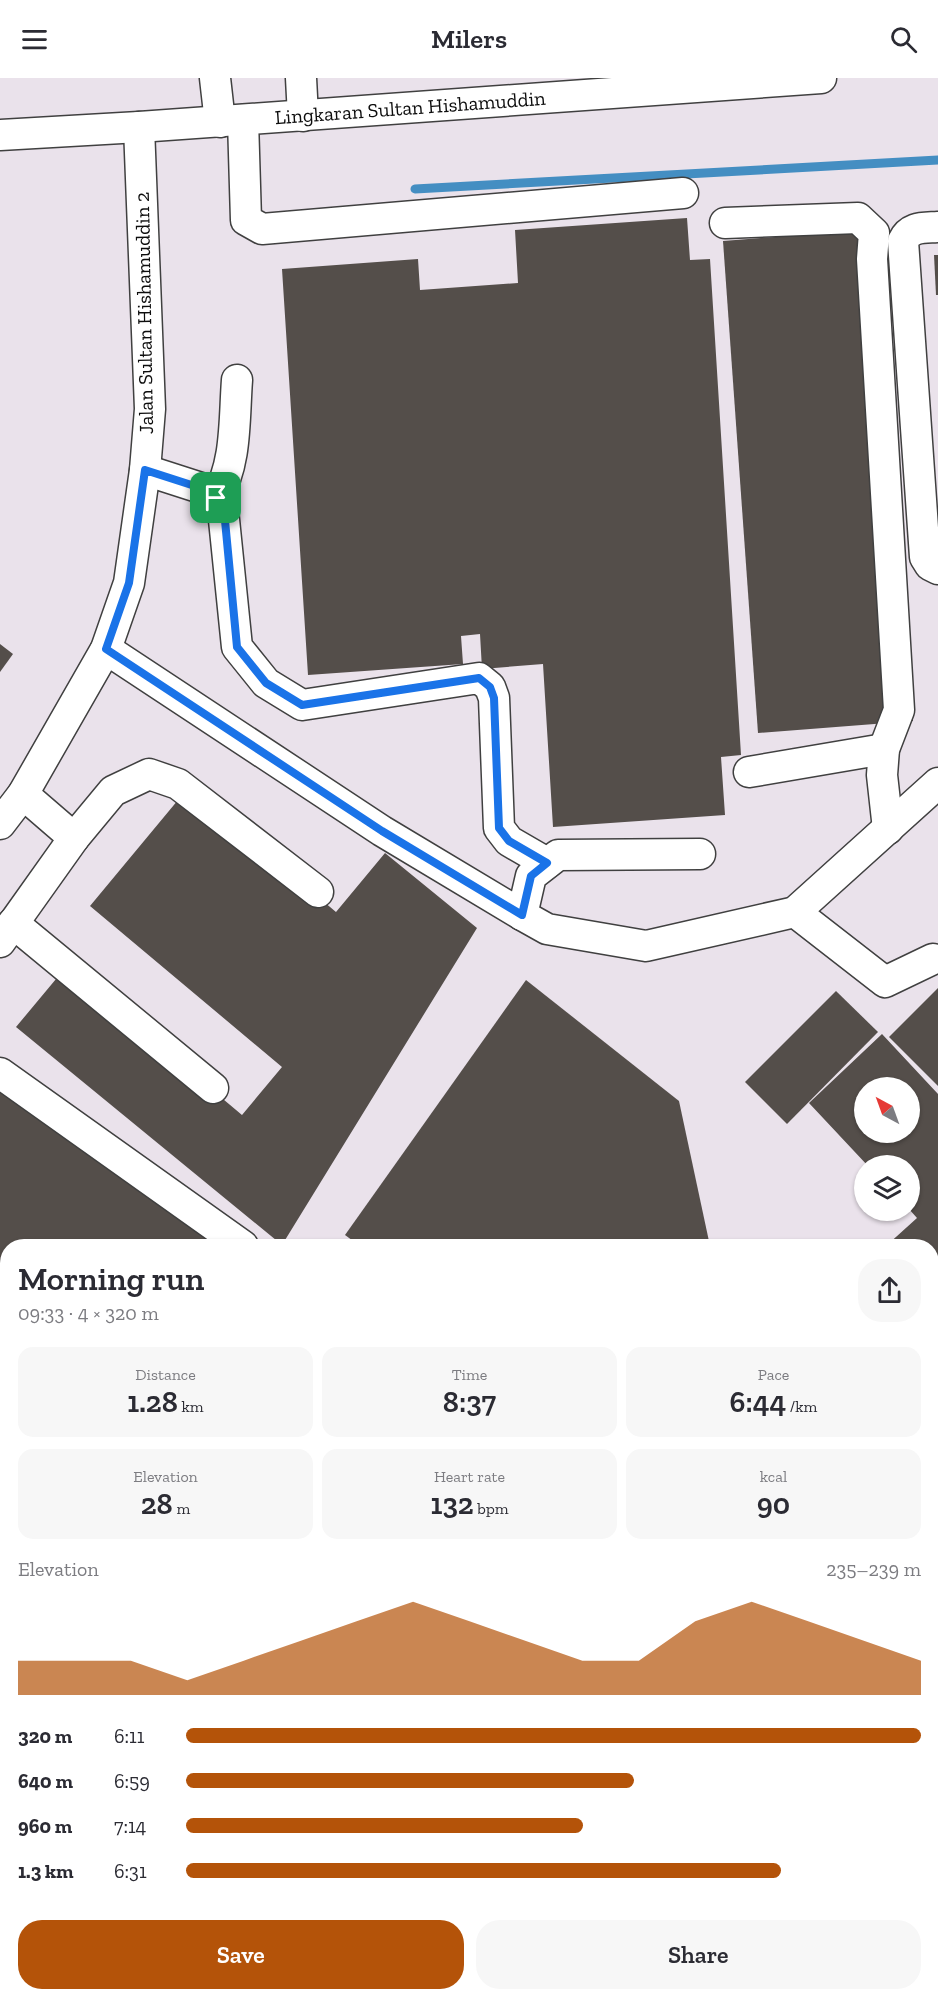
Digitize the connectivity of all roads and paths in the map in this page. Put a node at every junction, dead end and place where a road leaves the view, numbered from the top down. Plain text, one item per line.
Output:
1 (215, 78) edge
2 (301, 78) edge
3 (821, 78) edge
4 (627, 85) edge
5 (303, 116) junction
6 (231, 121) junction
7 (139, 128) junction
8 (0, 135) edge
9 (683, 193) dead end
10 (725, 224) dead end
11 (938, 227) edge
12 (237, 380) dead end
13 (145, 470) junction
14 (216, 498) junction
15 (938, 569) edge
16 (106, 649) junction
17 (885, 749) junction
18 (749, 772) dead end
19 (938, 783) edge
20 (23, 794) junction
21 (0, 824) edge
22 (888, 829) junction
23 (74, 838) junction
24 (700, 854) dead end
25 (547, 863) junction
26 (318, 892) dead end
27 (795, 912) junction
28 (522, 915) junction
29 (7, 932) edge
30 (933, 959) dead end
31 (0, 1073) edge
32 (213, 1088) dead end
33 (233, 1239) edge

1 - 6 street
2 - 5 street
3 - 4 street, Lingkaran Sultan Hishamuddin
4 - 5 street, Lingkaran Sultan Hishamuddin
5 - 6 street, Lingkaran Sultan Hishamuddin
6 - 7 street, Lingkaran Sultan Hishamuddin
6 - 9 street
7 - 8 street, Lingkaran Sultan Hishamuddin
7 - 13 street, Jalan Sultan Hishamuddin 2
10 - 17 street
11 - 15 street
12 - 14 street
13 - 14 street
13 - 16 street, Jalan Sultan Hishamuddin 2
14 - 25 street
16 - 20 street, Jalan Sultan Hishamuddin 2
16 - 28 street
17 - 18 street
17 - 22 street
19 - 22 street
20 - 21 street, Jalan Sultan Hishamuddin 2
20 - 23 street
22 - 27 street
23 - 26 street
23 - 29 street
24 - 25 street
25 - 28 street
27 - 28 street
27 - 30 street
29 - 32 street
31 - 33 street

